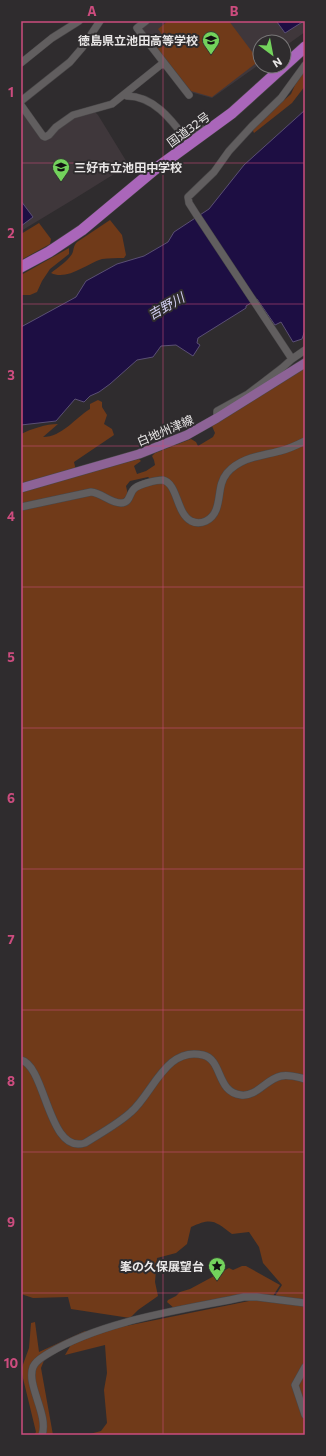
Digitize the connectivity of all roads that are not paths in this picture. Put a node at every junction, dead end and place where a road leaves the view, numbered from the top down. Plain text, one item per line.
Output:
1 (79, 21) edge
2 (100, 21) edge
3 (146, 21) edge
4 (305, 47) edge
5 (21, 63) edge
6 (163, 63) junction
7 (305, 65) edge
8 (125, 95) junction
9 (189, 95) dead end
10 (21, 101) edge
11 (21, 105) edge
12 (206, 132) junction
13 (21, 267) edge
14 (305, 350) edge
15 (292, 359) junction
16 (305, 363) edge
17 (217, 418) junction
18 (305, 441) edge
19 (21, 488) edge
20 (21, 507) edge
21 (21, 1060) edge
22 (305, 1079) edge
23 (305, 1303) edge
24 (305, 1367) edge
25 (305, 1415) edge
26 (42, 1435) edge

1 - 5 street
2 - 10 street
3 - 6 street
4 - 12 highway, 国道32号
6 - 8 street
6 - 9 street
7 - 15 street
8 - 11 street
8 - 12 street
12 - 13 highway, 国道32号
14 - 15 street
15 - 17 street
16 - 17 main road, 白地州津線
17 - 19 main road, 白地州津線
18 - 20 street
21 - 22 street
23 - 26 street
24 - 25 street

